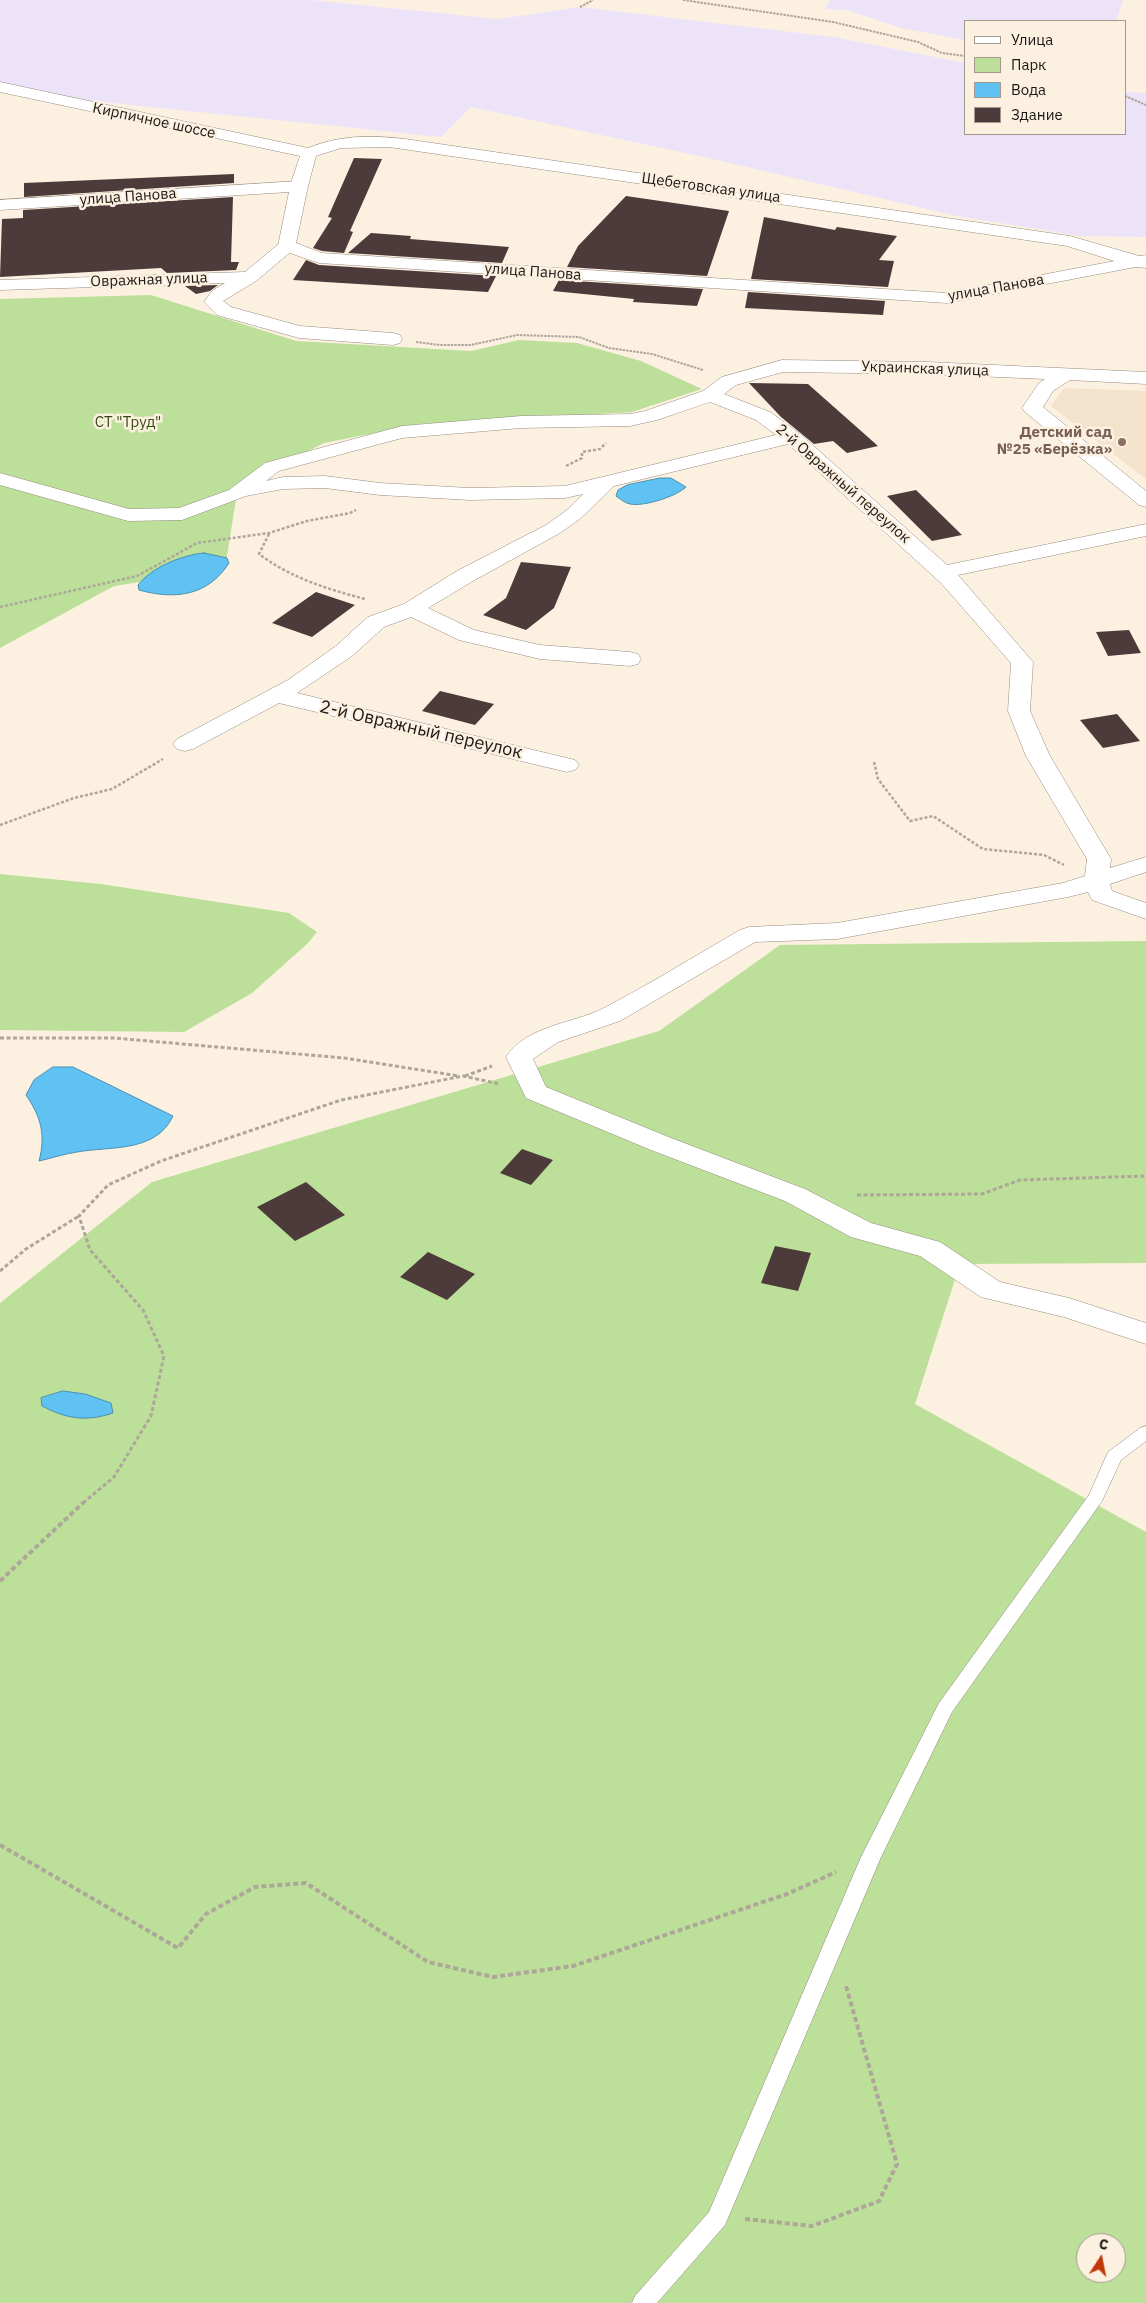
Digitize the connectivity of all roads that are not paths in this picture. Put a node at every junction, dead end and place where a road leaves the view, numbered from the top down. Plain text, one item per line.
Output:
1 (0, 87) edge
2 (308, 154) junction
3 (299, 186) junction
4 (0, 205) edge
5 (287, 246) junction
6 (1143, 262) edge
7 (250, 277) junction
8 (1146, 279) edge
9 (0, 285) edge
10 (393, 340) road end
11 (1066, 374) junction
12 (1146, 378) edge
13 (710, 395) junction
14 (792, 436) junction
15 (0, 479) edge
16 (608, 482) junction
17 (236, 494) junction
18 (1146, 501) edge
19 (1146, 530) edge
20 (942, 572) junction
21 (412, 609) junction
22 (630, 659) dead end
23 (275, 695) junction
24 (185, 744) road end
25 (567, 765) dead end
26 (1146, 864) edge
27 (1097, 880) junction
28 (1146, 912) edge
29 (1146, 1334) edge
30 (1146, 1432) edge
31 (643, 2303) edge

1 - 2 street, Кирпичное шоссе
2 - 3 street
2 - 6 street, Щебетовская улица
3 - 4 street, улица Панова
3 - 5 street
5 - 6 street, улица Панова
5 - 7 street
6 - 8 street
7 - 9 street, Овражная улица
7 - 10 street
11 - 12 street, Украинская улица
11 - 13 street, Украинская улица
11 - 18 street
13 - 14 street, 2-й Овражный переулок
13 - 17 street, Украинская улица
14 - 16 street
14 - 20 street, 2-й Овражный переулок
15 - 17 street
16 - 17 street
16 - 21 street, 2-й Овражный переулок
19 - 20 street
20 - 27 street, 2-й Овражный переулок
21 - 22 street
21 - 23 street, 2-й Овражный переулок
23 - 24 street, 2-й Овражный переулок
23 - 25 street, 2-й Овражный переулок
26 - 27 street
27 - 28 street
27 - 29 street
30 - 31 lane

